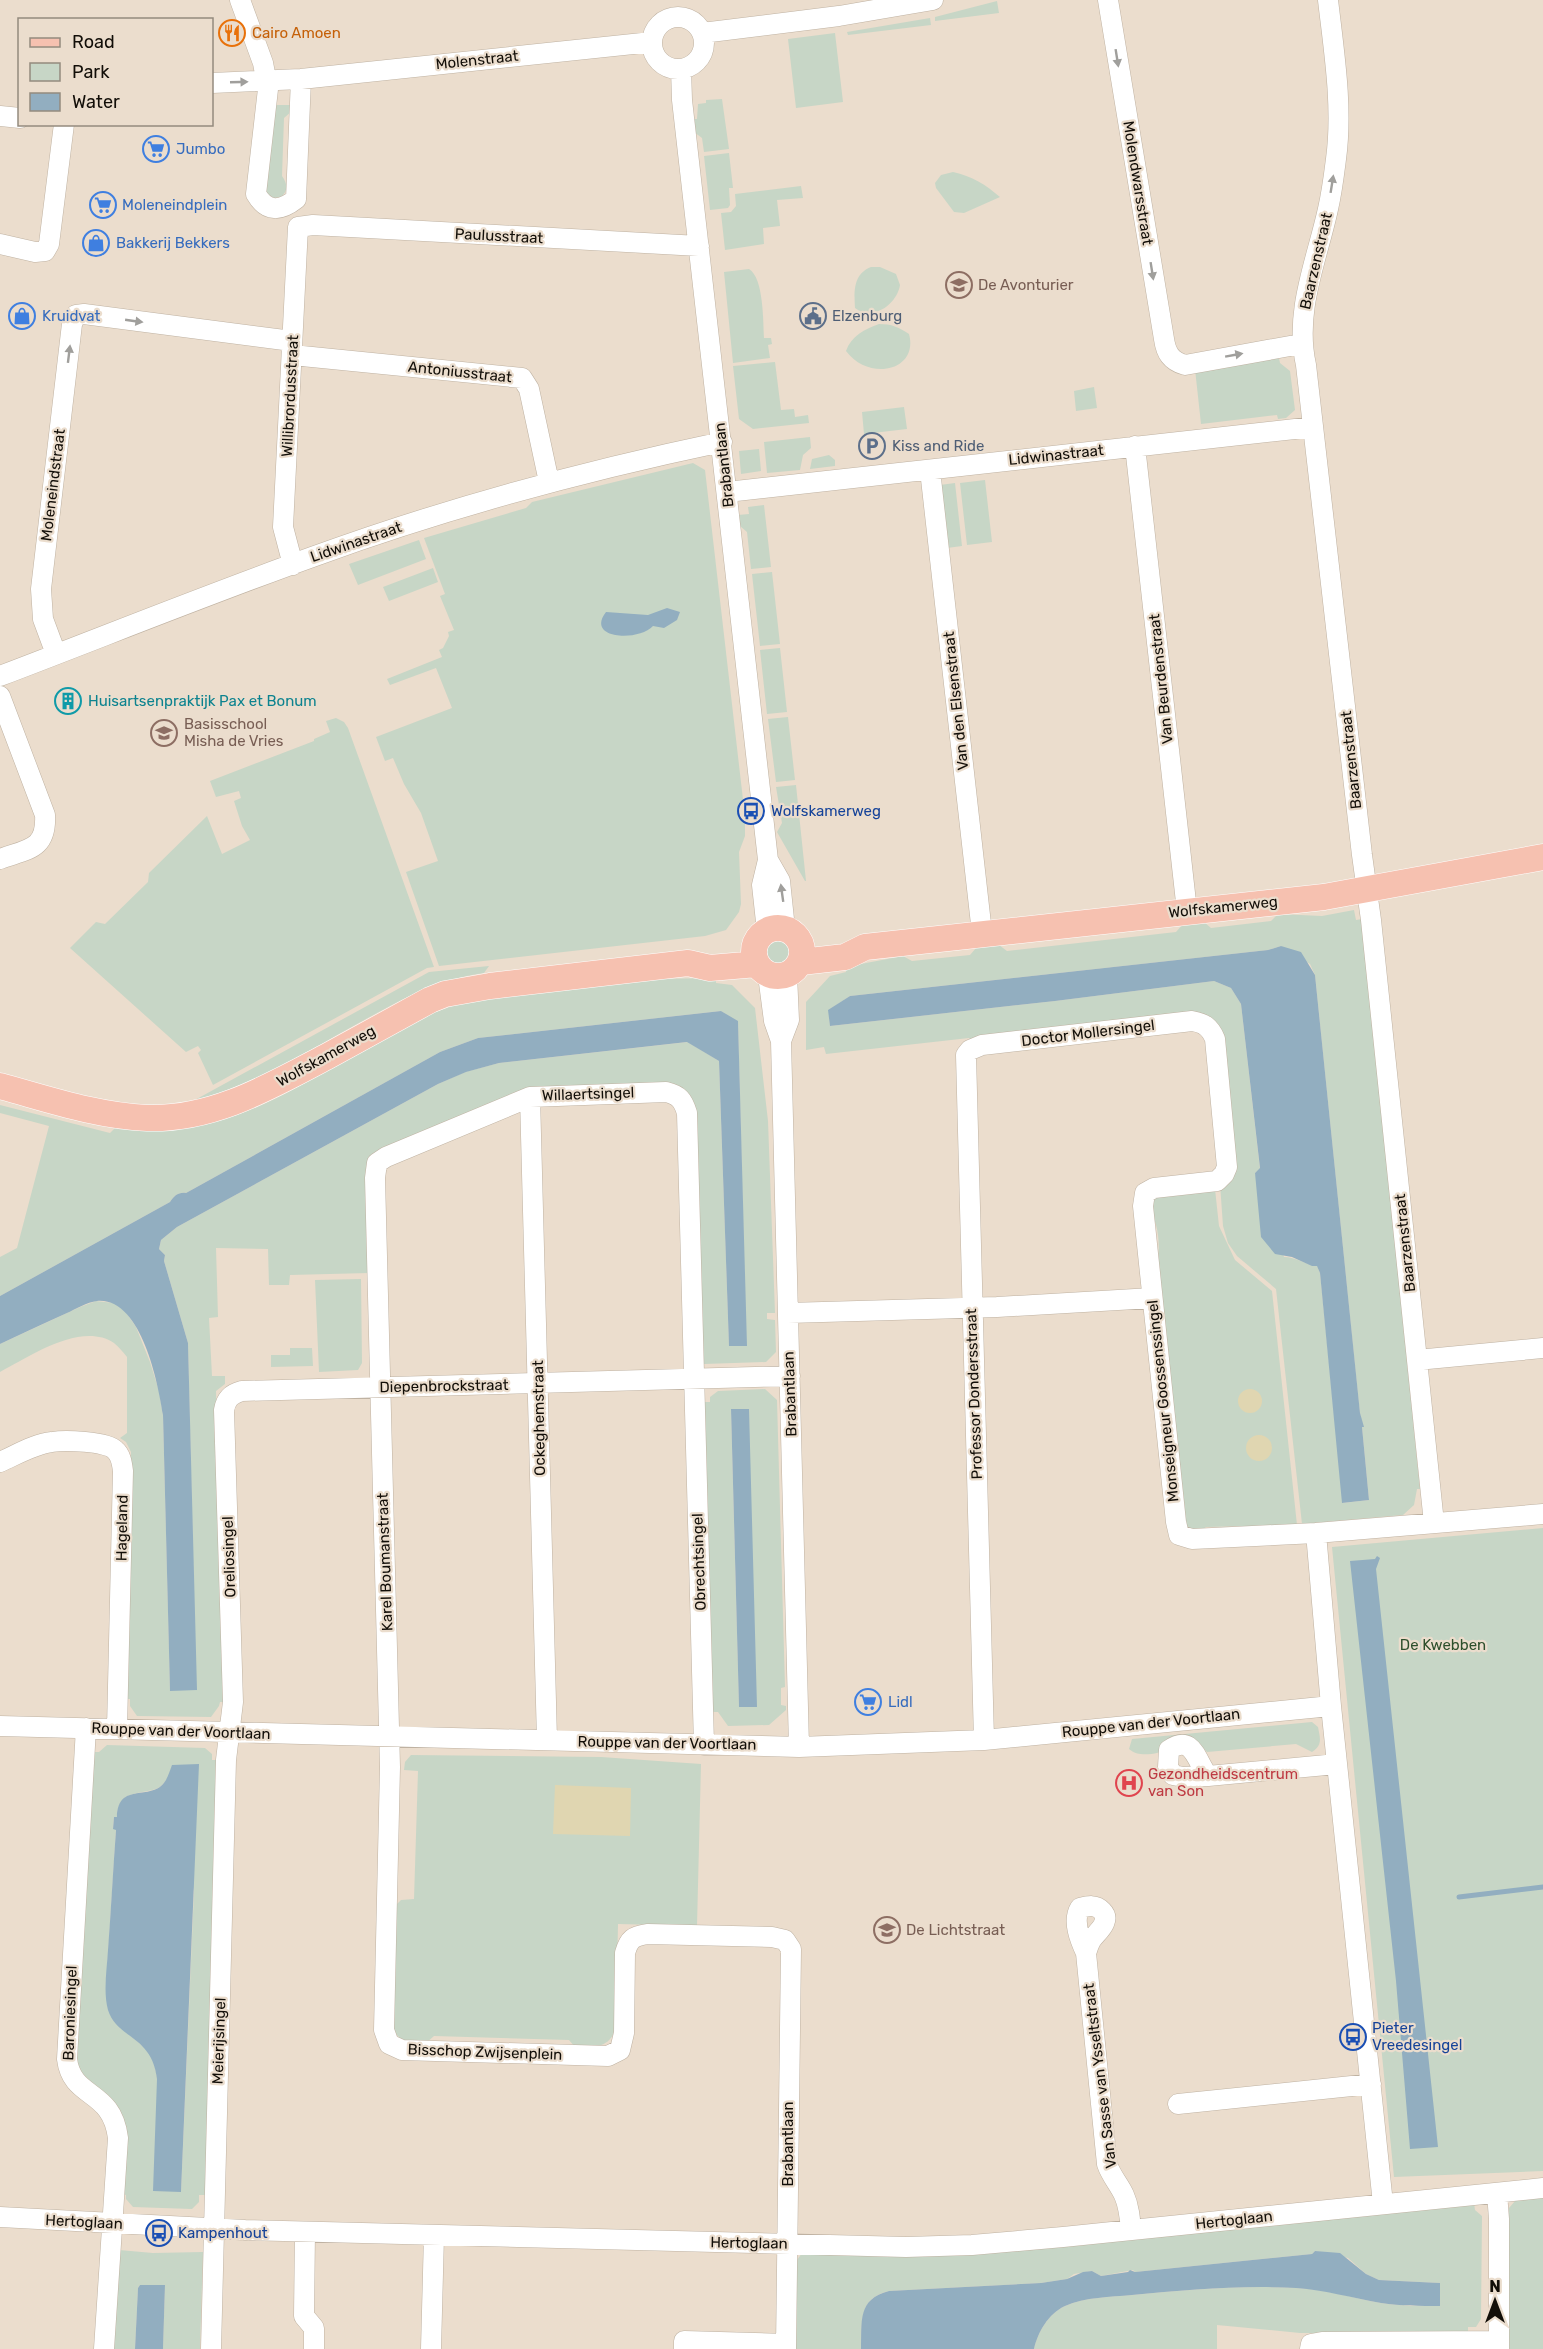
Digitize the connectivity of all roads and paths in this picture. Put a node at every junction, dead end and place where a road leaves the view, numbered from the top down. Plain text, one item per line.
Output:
1 (240, 0) edge
2 (933, 0) edge
3 (1108, 0) edge
4 (1328, 0) edge
5 (673, 9) edge
6 (702, 33) junction
7 (652, 42) junction
8 (681, 69) junction
9 (301, 79) junction
10 (266, 81) junction
11 (213, 83) edge
12 (0, 116) edge
13 (18, 118) edge
14 (64, 126) edge
15 (298, 226) joint
16 (0, 244) edge
17 (699, 246) junction
18 (1301, 344) junction
19 (292, 348) junction
20 (1314, 427) junction
21 (722, 442) junction
22 (1135, 447) junction
23 (930, 470) junction
24 (549, 482) junction
25 (727, 492) junction
26 (292, 565) junction
27 (56, 654) junction
28 (0, 676) edge
29 (0, 696) edge
30 (1543, 856) edge
31 (0, 859) edge
32 (1367, 890) junction
33 (1187, 911) junction
34 (982, 933) junction
35 (778, 953) junction
36 (1206, 1025) joint
37 (970, 1050) joint
38 (0, 1086) edge
39 (530, 1097) junction
40 (1152, 1298) junction
41 (971, 1308) junction
42 (788, 1313) junction
43 (1543, 1348) edge
44 (1417, 1360) junction
45 (790, 1376) junction
46 (694, 1379) junction
47 (538, 1383) junction
48 (380, 1387) junction
49 (242, 1391) joint
50 (0, 1462) edge
51 (1543, 1514) edge
52 (1434, 1523) junction
53 (1316, 1533) junction
54 (1331, 1706) junction
55 (0, 1726) edge
56 (86, 1728) junction
57 (117, 1729) junction
58 (229, 1732) junction
59 (389, 1737) junction
60 (547, 1740) junction
61 (984, 1740) junction
62 (704, 1745) junction
63 (799, 1747) junction
64 (1337, 1764) junction
65 (1208, 1776) dead end
66 (785, 1941) joint
67 (1086, 1953) dead end
68 (1371, 2084) junction
69 (1178, 2104) dead end
70 (1543, 2188) edge
71 (1497, 2193) junction
72 (1383, 2204) junction
73 (0, 2217) edge
74 (112, 2224) junction
75 (214, 2229) junction
76 (1131, 2230) junction
77 (305, 2232) junction
78 (434, 2235) junction
79 (788, 2244) junction
80 (1499, 2345) edge
81 (786, 2347) edge
82 (104, 2349) edge
83 (211, 2349) edge
84 (314, 2349) edge
85 (431, 2349) edge
86 (684, 2349) edge
87 (1310, 2349) edge

1 - 10 street
2 - 6 street
3 -> 18 street, Molendwarsstraat
18 -> 4 street, Baarzenstraat
5 - 6 street
5 - 7 street
6 - 8 street
7 - 8 street
7 - 9 street, Molenstraat
8 - 17 street, Brabantlaan
9 - 10 street, Molenstraat
9 - 10 street
11 -> 10 street
12 - 13 street
14 - 16 street
15 - 17 street, Paulusstraat
15 - 19 street, Willibrordusstraat
17 - 21 street, Brabantlaan
18 - 20 street, Baarzenstraat
19 - 24 street, Antoniusstraat
19 - 26 street, Willibrordusstraat
27 -> 19 street, Moleneindstraat
20 - 22 street, Lidwinastraat
20 - 32 street, Baarzenstraat
21 - 24 street, Lidwinastraat
21 - 25 street, Brabantlaan
22 - 23 street, Lidwinastraat
22 - 33 street, Van Beurdenstraat
23 - 25 street, Lidwinastraat
23 - 34 street, Van den Elsenstraat
24 - 26 street, Lidwinastraat
25 - 35 street, Brabantlaan
26 - 27 street, Lidwinastraat
27 - 28 street, Lidwinastraat
29 - 31 street
30 - 32 main road, Wolfskamerweg
32 - 33 main road, Wolfskamerweg
32 - 44 street, Baarzenstraat
33 - 34 main road, Wolfskamerweg
34 - 35 main road, Wolfskamerweg
35 - 38 main road, Wolfskamerweg
35 - 42 street, Brabantlaan
36 - 37 street, Doctor Mollersingel
36 - 40 street, Monseigneur Goossenssingel
37 - 41 street, Professor Dondersstraat
39 - 46 street, Willaertsingel
39 - 47 street, Ockeghemstraat
39 - 48 street, Willaertsingel
40 - 41 street
40 - 53 street, Monseigneur Goossenssingel
41 - 42 street
41 - 61 street, Professor Dondersstraat
42 - 45 street, Brabantlaan
43 - 44 street
44 - 52 street, Baarzenstraat
45 - 46 street, Diepenbrockstraat
45 - 63 street, Brabantlaan
46 - 47 street, Diepenbrockstraat
46 - 62 street, Obrechtsingel
47 - 48 street, Diepenbrockstraat
47 - 60 street, Ockeghemstraat
48 - 49 street, Diepenbrockstraat
48 - 59 street, Karel Boumanstraat
49 - 58 street, Oreliosingel
50 - 57 street, Hageland
51 - 52 street
52 - 53 street
53 - 54 street
54 - 61 street, Rouppe van der Voortlaan
54 - 64 street
55 - 56 street, Rouppe van der Voortlaan
56 - 57 street, Rouppe van der Voortlaan
56 - 74 street, Baroniesingel
57 - 58 street, Rouppe van der Voortlaan
58 - 59 street, Rouppe van der Voortlaan
58 - 75 street, Meierijsingel
59 - 60 street, Rouppe van der Voortlaan
59 - 66 street, Bisschop Zwijsenplein
60 - 62 street, Rouppe van der Voortlaan
61 - 63 street, Rouppe van der Voortlaan
62 - 63 street, Rouppe van der Voortlaan
64 - 65 street
64 - 68 street
66 - 79 street, Brabantlaan
67 - 76 street, Van Sasse van Ysseltstraat
68 - 69 street
68 - 72 street
70 - 71 street, Hertoglaan
71 - 72 street, Hertoglaan
71 - 80 street
72 - 76 street, Hertoglaan
73 - 74 street, Hertoglaan
74 - 75 street, Hertoglaan
74 - 82 street, Baroniesingel
75 - 77 street, Hertoglaan
75 - 83 street, Meierijsingel
76 - 79 street, Hertoglaan
77 - 78 street, Hertoglaan
77 - 84 street
78 - 79 street, Hertoglaan
78 - 85 street
79 - 81 street, Brabantlaan
80 - 87 street
81 - 86 street

